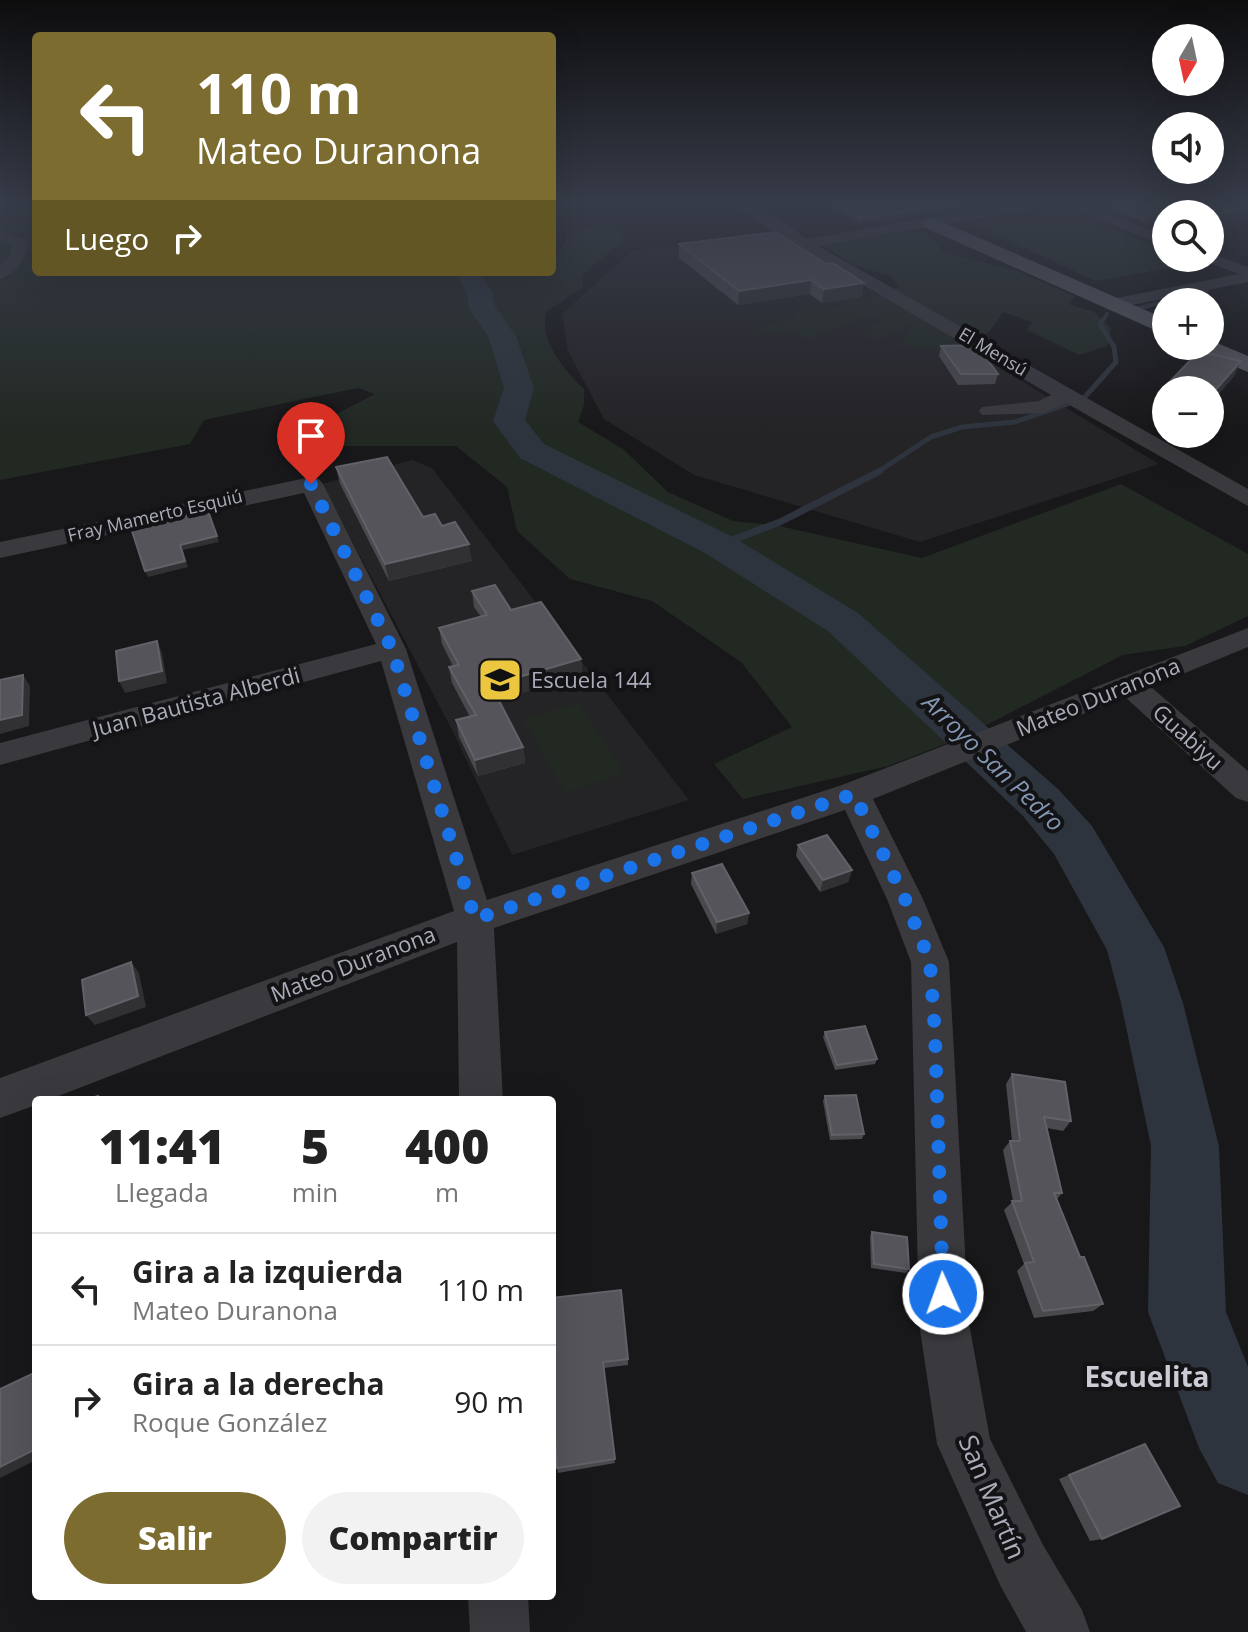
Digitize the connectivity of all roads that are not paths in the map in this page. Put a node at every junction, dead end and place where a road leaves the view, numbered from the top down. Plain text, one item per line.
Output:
1 (866, 280) edge
2 (1059, 280) edge
3 (1220, 280) edge
4 (1112, 304) junction
5 (1152, 322) edge
6 (1224, 354) edge
7 (1248, 365) edge
8 (1065, 395) junction
9 (989, 411) dead end
10 (1248, 499) edge
11 (0, 550) edge
12 (1248, 637) edge
13 (392, 649) junction
14 (1129, 684) junction
15 (0, 754) edge
16 (1248, 790) edge
17 (854, 794) junction
18 (475, 919) junction
19 (481, 1096) edge
20 (0, 1098) edge
21 (498, 1600) edge
22 (500, 1632) edge
23 (1060, 1632) edge

1 - 8 street, El Mensú
2 - 4 main road
3 - 4 street
4 - 5 main road
6 - 7 main road
8 - 9 street
8 - 10 street, El Mensú
11 - 13 street, Fray Mamerto Esquiú
12 - 14 street, Mateo Duranona
13 - 15 street, Juan Bautista Alberdi
13 - 18 street
14 - 16 street, Guabiyu
14 - 17 street, Mateo Duranona
17 - 18 street, Mateo Duranona
17 - 23 street, San Martín
18 - 19 street
18 - 20 street, Mateo Duranona
21 - 22 street

